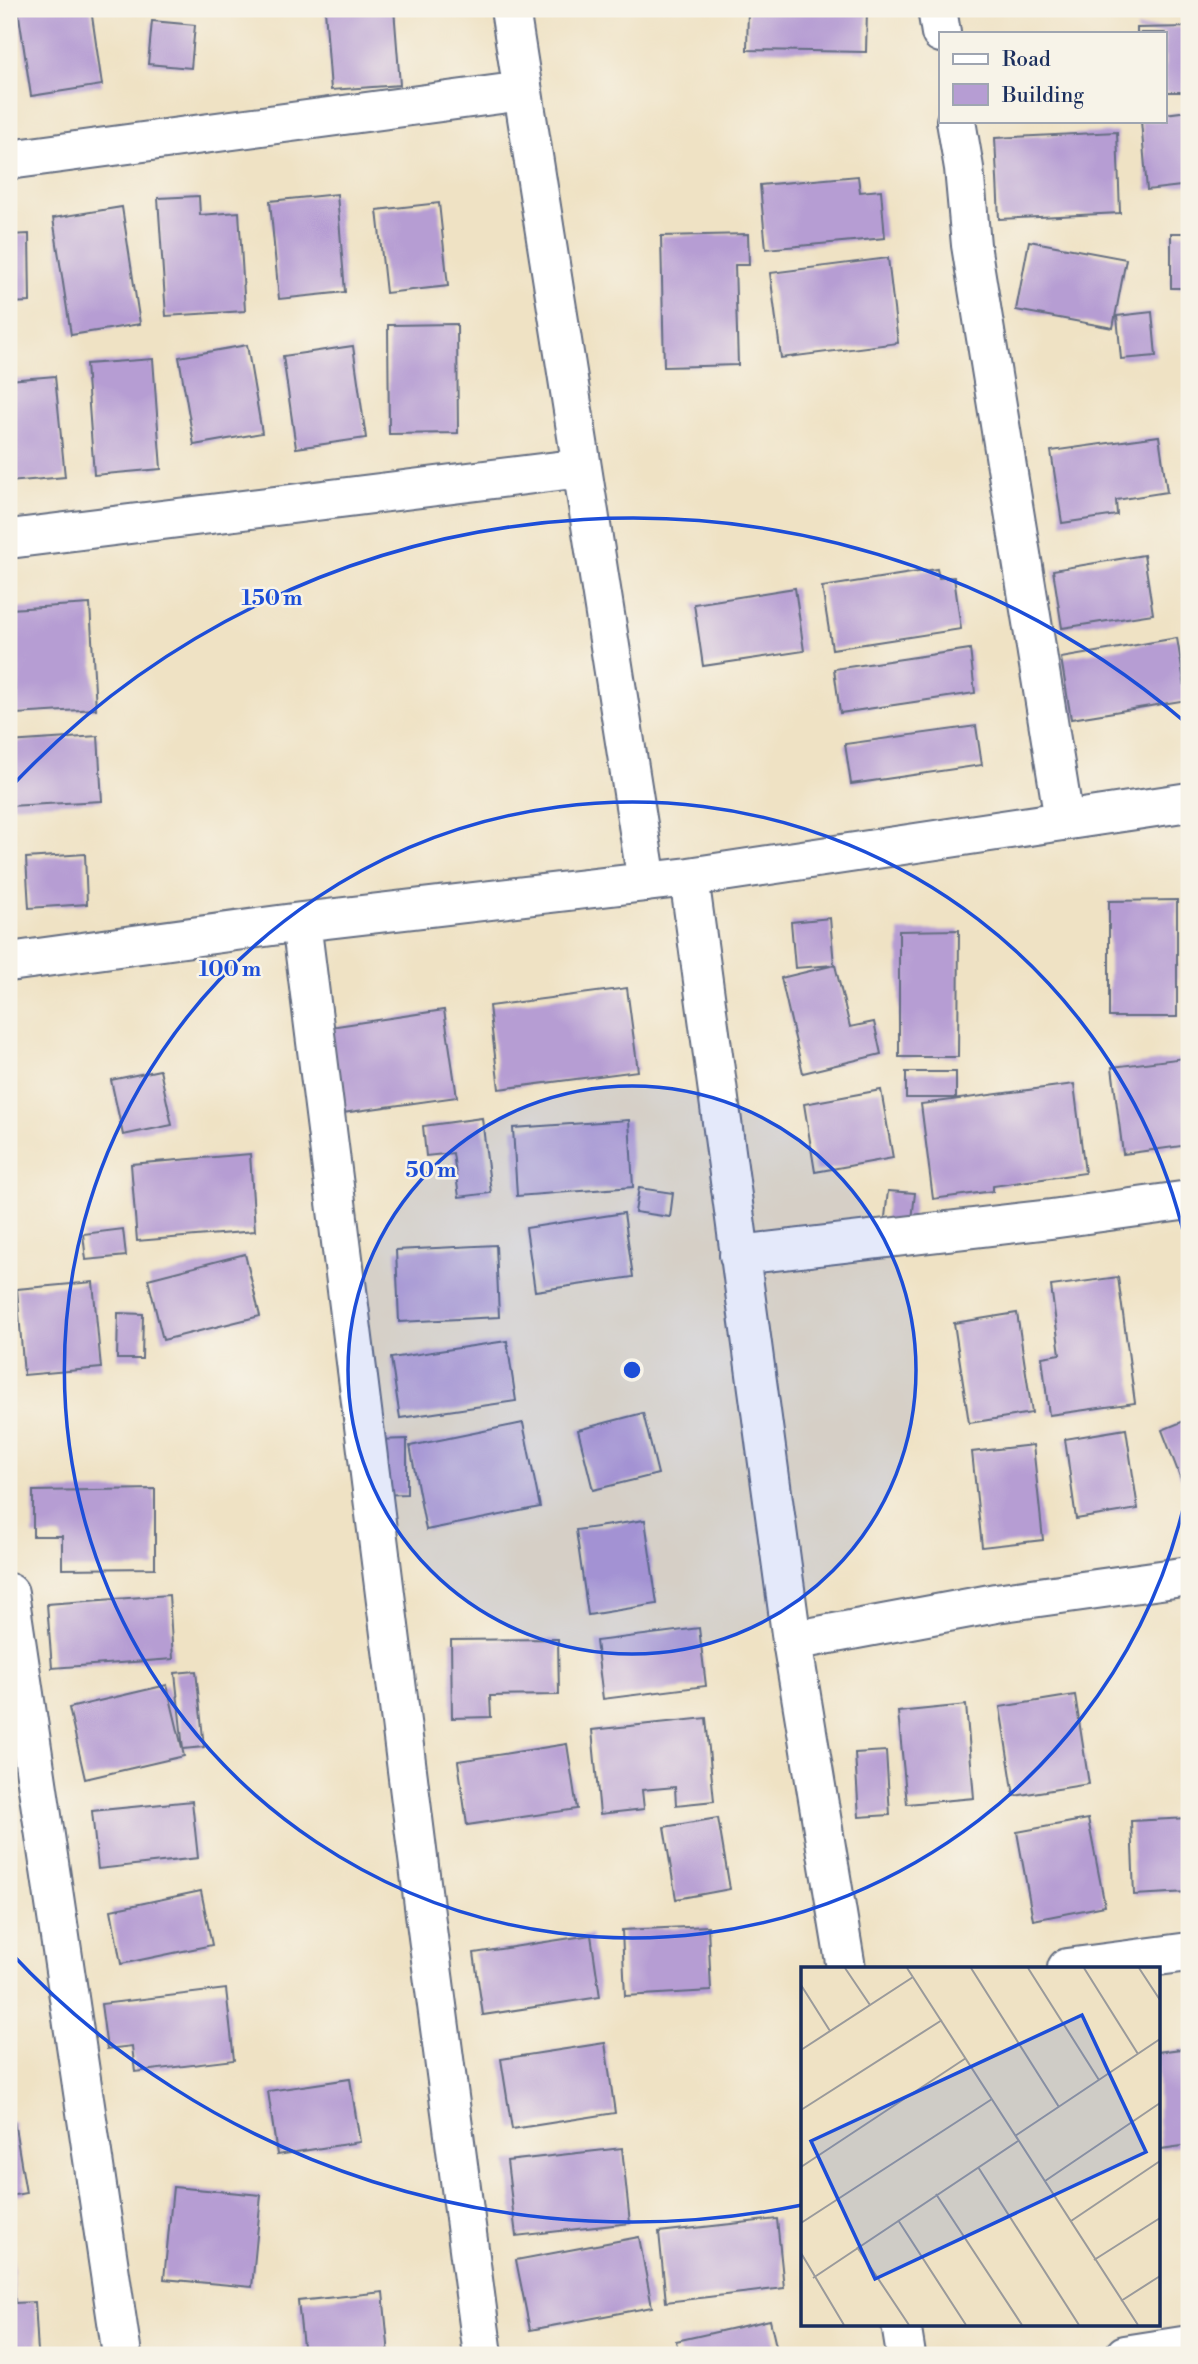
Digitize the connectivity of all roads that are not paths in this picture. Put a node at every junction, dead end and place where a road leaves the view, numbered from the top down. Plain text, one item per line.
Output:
1 (510, 9) edge
2 (937, 9) edge
3 (942, 32) edge
4 (523, 91) junction
5 (956, 122) edge
6 (9, 160) edge
7 (582, 468) junction
8 (9, 539) edge
9 (1189, 802) edge
10 (1064, 820) junction
11 (689, 877) junction
12 (648, 882) junction
13 (301, 922) junction
14 (9, 962) edge
15 (1189, 1200) edge
16 (739, 1255) junction
17 (1189, 1576) edge
18 (9, 1593) edge
19 (792, 1641) junction
20 (1189, 1952) edge
21 (846, 1967) edge
22 (1081, 1967) edge
23 (901, 2326) edge
24 (1189, 2346) edge
25 (122, 2355) edge
26 (483, 2355) edge
27 (906, 2355) edge
28 (1125, 2355) edge

1 - 4 street
2 - 3 street
4 - 6 street
4 - 7 street
5 - 10 street
7 - 8 street
7 - 12 street
9 - 10 street
10 - 11 street
11 - 12 street
11 - 16 street
12 - 13 street
13 - 14 street
13 - 26 street
15 - 16 street
16 - 19 street
17 - 19 street
18 - 25 street
19 - 21 street
20 - 22 street
23 - 27 street
24 - 28 street

